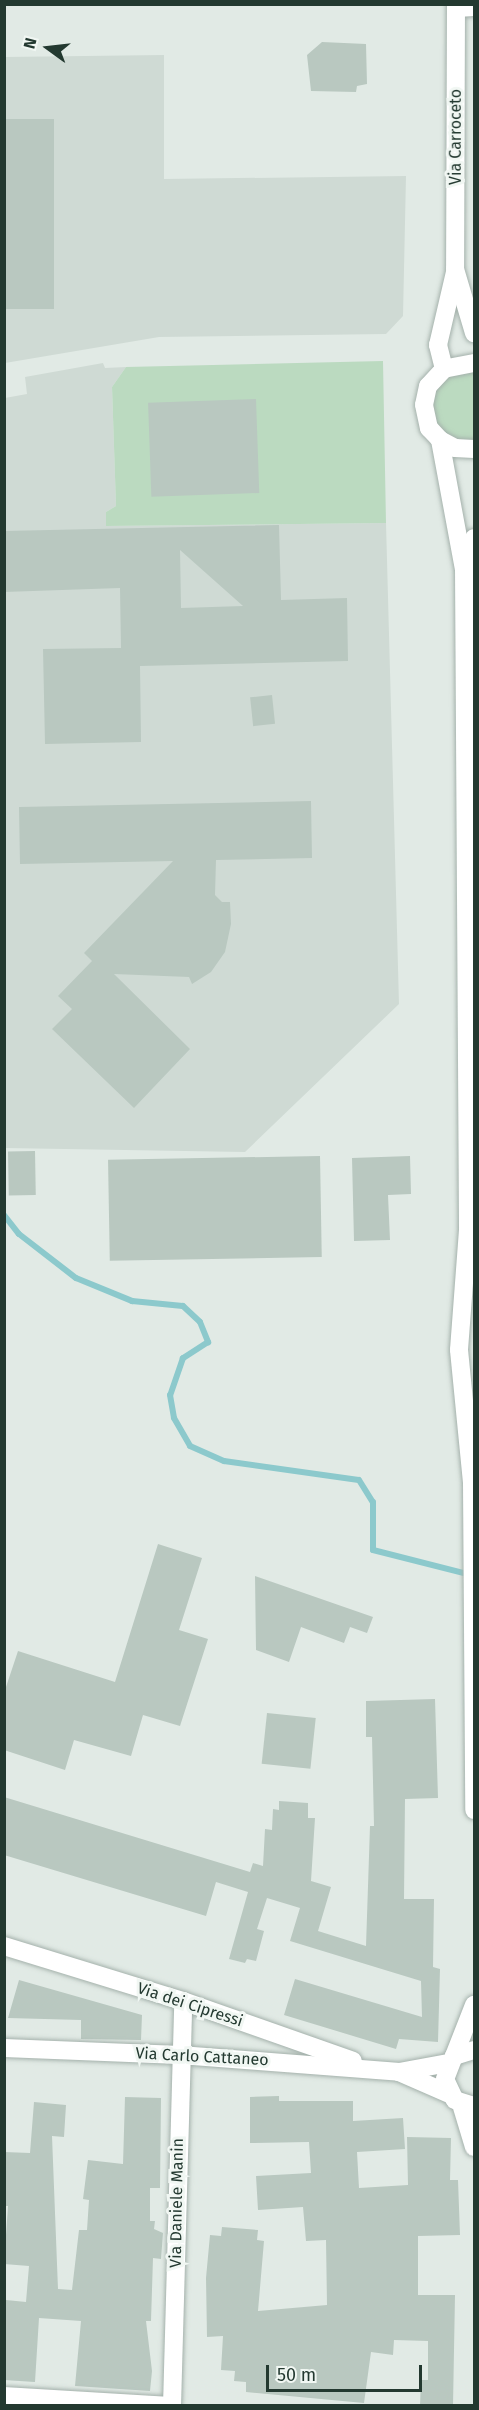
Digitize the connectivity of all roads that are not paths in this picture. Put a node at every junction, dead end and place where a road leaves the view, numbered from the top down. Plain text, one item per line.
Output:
1 (456, 6) edge
2 (474, 7) edge
3 (455, 269) junction
4 (474, 333) edge
5 (474, 363) edge
6 (444, 369) junction
7 (440, 440) junction
8 (474, 449) edge
9 (474, 538) edge
10 (464, 569) junction
11 (468, 1230) junction
12 (474, 1253) edge
13 (474, 1320) edge
14 (460, 1350) junction
15 (474, 1384) edge
16 (473, 1478) edge
17 (473, 1596) edge
18 (474, 1810) edge
19 (4, 1946) edge
20 (183, 2001) junction
21 (474, 2005) edge
22 (4, 2048) edge
23 (474, 2050) edge
24 (180, 2055) junction
25 (452, 2059) junction
26 (374, 2069) junction
27 (399, 2072) junction
28 (462, 2101) edge
29 (474, 2146) edge
30 (4, 2396) edge
31 (117, 2404) edge
32 (171, 2406) edge

1 - 2 street
1 - 3 street, Via Carroceto
3 - 4 street, Via Carroceto
3 - 6 street, Via Carroceto
5 - 6 street
6 - 7 street
7 - 8 street
7 - 10 street
9 - 10 street
10 - 11 street
11 - 12 street
11 - 14 street
13 - 14 street
14 - 15 street
14 - 16 street
16 - 17 street
17 - 18 street
19 - 20 street, Via dei Cipressi
20 - 24 street, Via Daniele Manin
20 - 26 street, Via dei Cipressi
21 - 25 street
22 - 24 street, Via Carlo Cattaneo
23 - 25 street, Via Carlo Cattaneo
24 - 26 street, Via Carlo Cattaneo
24 - 32 street, Via Daniele Manin
25 - 27 street, Via Carlo Cattaneo
25 - 28 street
26 - 27 street, Via Carlo Cattaneo
27 - 28 street, Via Carlo Cattaneo
28 - 29 street
30 - 31 street
31 - 32 street

